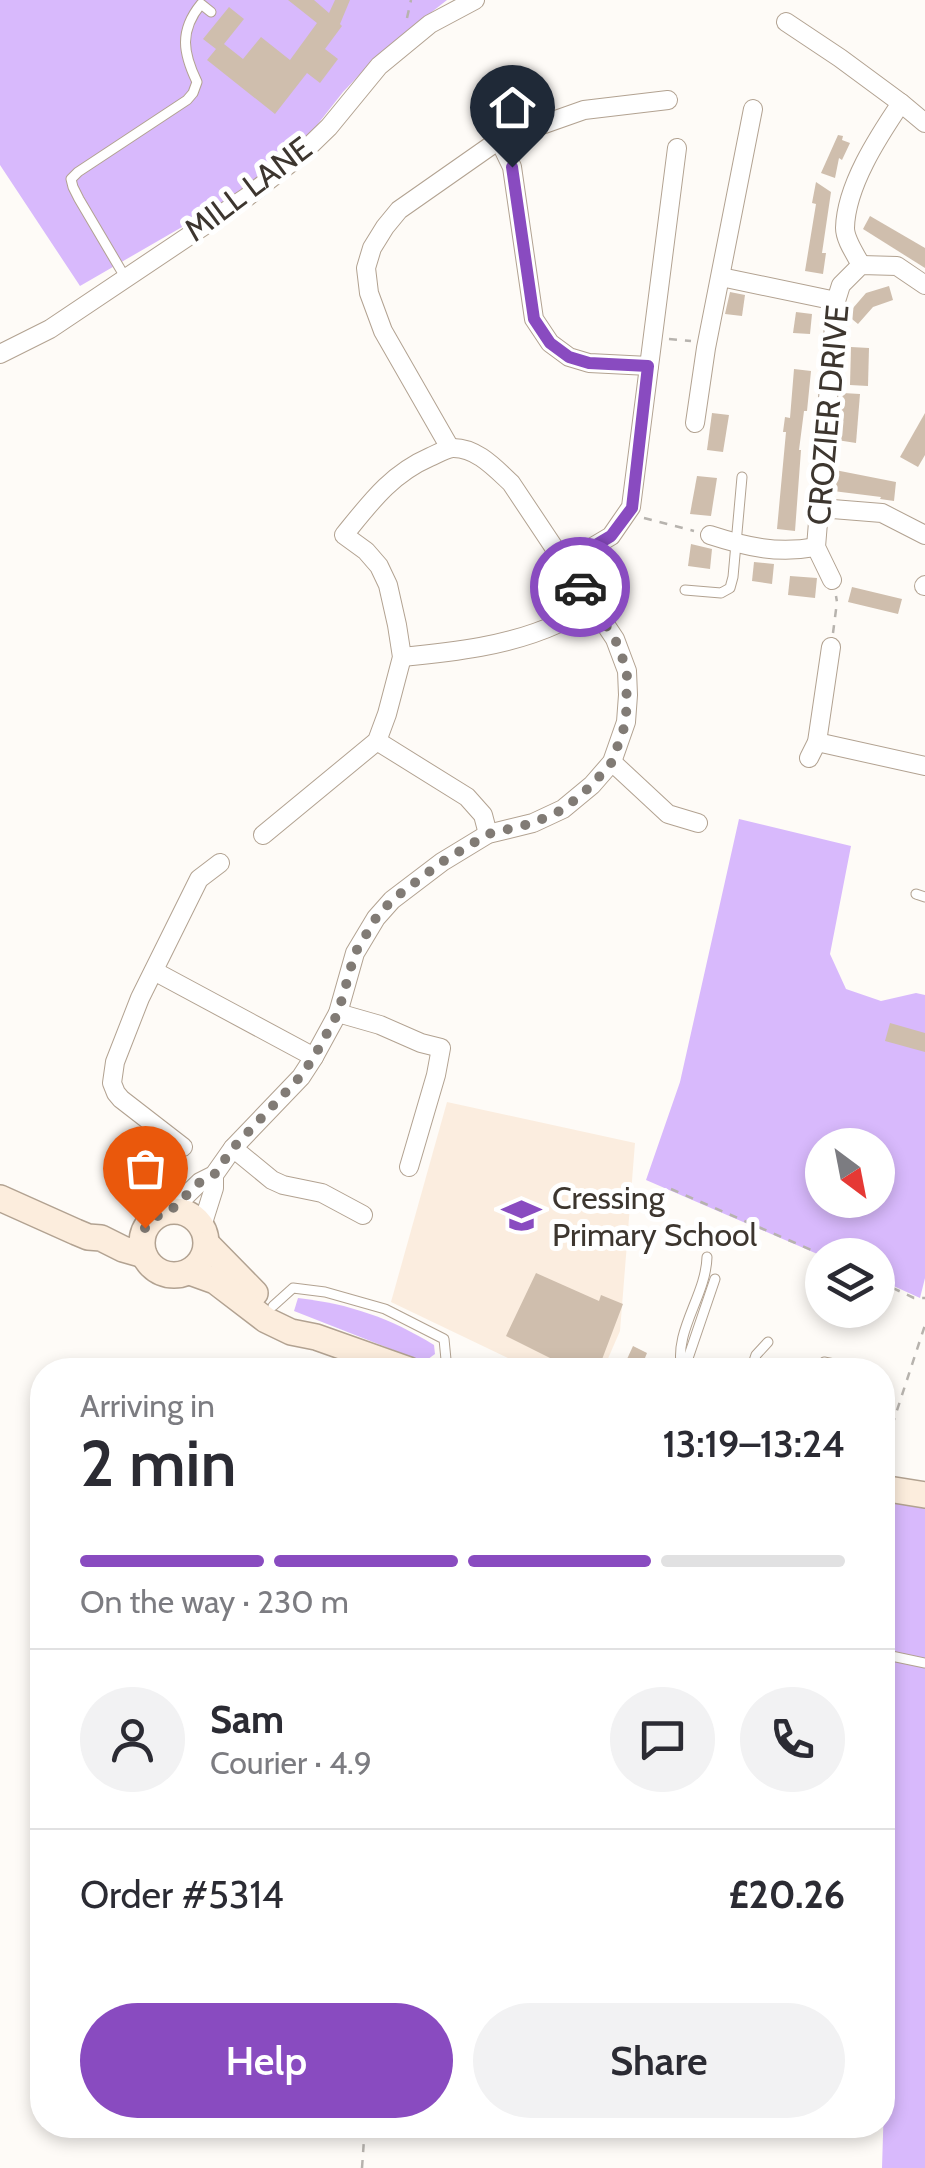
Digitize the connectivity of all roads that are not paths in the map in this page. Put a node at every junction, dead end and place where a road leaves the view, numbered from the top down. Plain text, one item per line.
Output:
1 (476, 0) edge
2 (211, 12) dead end
3 (786, 22) dead end
4 (668, 100) dead end
5 (901, 104) junction
6 (753, 110) dead end
7 (925, 122) edge
8 (499, 140) junction
9 (677, 148) dead end
10 (861, 265) junction
11 (125, 276) junction
12 (721, 277) junction
13 (925, 286) edge
14 (836, 302) junction
15 (0, 354) edge
16 (648, 366) junction
17 (696, 423) dead end
18 (450, 448) junction
19 (742, 476) dead end
20 (820, 508) junction
21 (925, 535) edge
22 (710, 536) road end
23 (736, 544) junction
24 (816, 547) junction
25 (564, 564) junction
26 (832, 580) road end
27 (685, 590) dead end
28 (591, 604) junction
29 (831, 647) road end
30 (402, 657) junction
31 (377, 741) junction
32 (612, 762) junction
33 (925, 766) edge
34 (698, 822) dead end
35 (488, 834) junction
36 (263, 835) dead end
37 (220, 863) dead end
38 (154, 971) junction
39 (338, 1013) junction
40 (314, 1057) junction
41 (182, 1148) dead end
42 (233, 1148) junction
43 (409, 1166) dead end
44 (214, 1175) junction
45 (0, 1198) edge
46 (363, 1214) dead end
47 (160, 1217) junction
48 (204, 1235) junction
49 (101, 1238) junction
50 (144, 1256) junction
51 (707, 1256) dead end
52 (190, 1272) junction
53 (715, 1279) dead end
54 (272, 1306) junction
55 (316, 1337) junction
56 (768, 1342) dead end
57 (375, 1358) edge
58 (446, 1358) edge
59 (681, 1358) edge
60 (687, 1358) edge
61 (755, 1358) edge
62 (895, 1490) edge
63 (925, 1495) edge
64 (895, 1657) edge
65 (925, 1663) edge

1 - 11 street, MILL LANE
2 - 11 lane
3 - 5 street
4 - 8 street
5 - 7 street
5 - 10 street
6 - 12 street
8 - 16 street
8 - 18 street
9 - 16 street
10 - 13 street, CROZIER DRIVE
10 - 14 street, CROZIER DRIVE
11 - 15 street, MILL LANE
12 - 14 street
12 - 17 street
14 - 20 street, CROZIER DRIVE
16 - 25 street
18 - 25 street
18 - 30 street
19 - 23 lane
20 - 21 street
20 - 24 street, CROZIER DRIVE
22 - 23 street
23 - 24 street
23 - 27 lane
24 - 26 street, CROZIER DRIVE
25 - 28 street
28 - 30 street
28 - 32 street
29 - 33 street
30 - 31 street
31 - 35 street
31 - 36 street
32 - 34 street
32 - 35 street
35 - 39 street
37 - 38 street
38 - 40 street
38 - 41 street
39 - 40 street
39 - 43 street
40 - 42 street
42 - 44 street
42 - 46 street
44 - 47 street
44 - 48 street
45 - 49 main road
47 - 48 main road
47 - 49 main road
47 - 50 main road
48 - 52 main road
48 - 54 main road
49 - 50 main road
50 - 52 main road
51 - 59 lane
52 - 55 main road
53 - 60 lane
54 - 55 main road
54 - 58 lane
55 - 57 main road
56 - 61 lane
62 - 63 main road
64 - 65 lane

